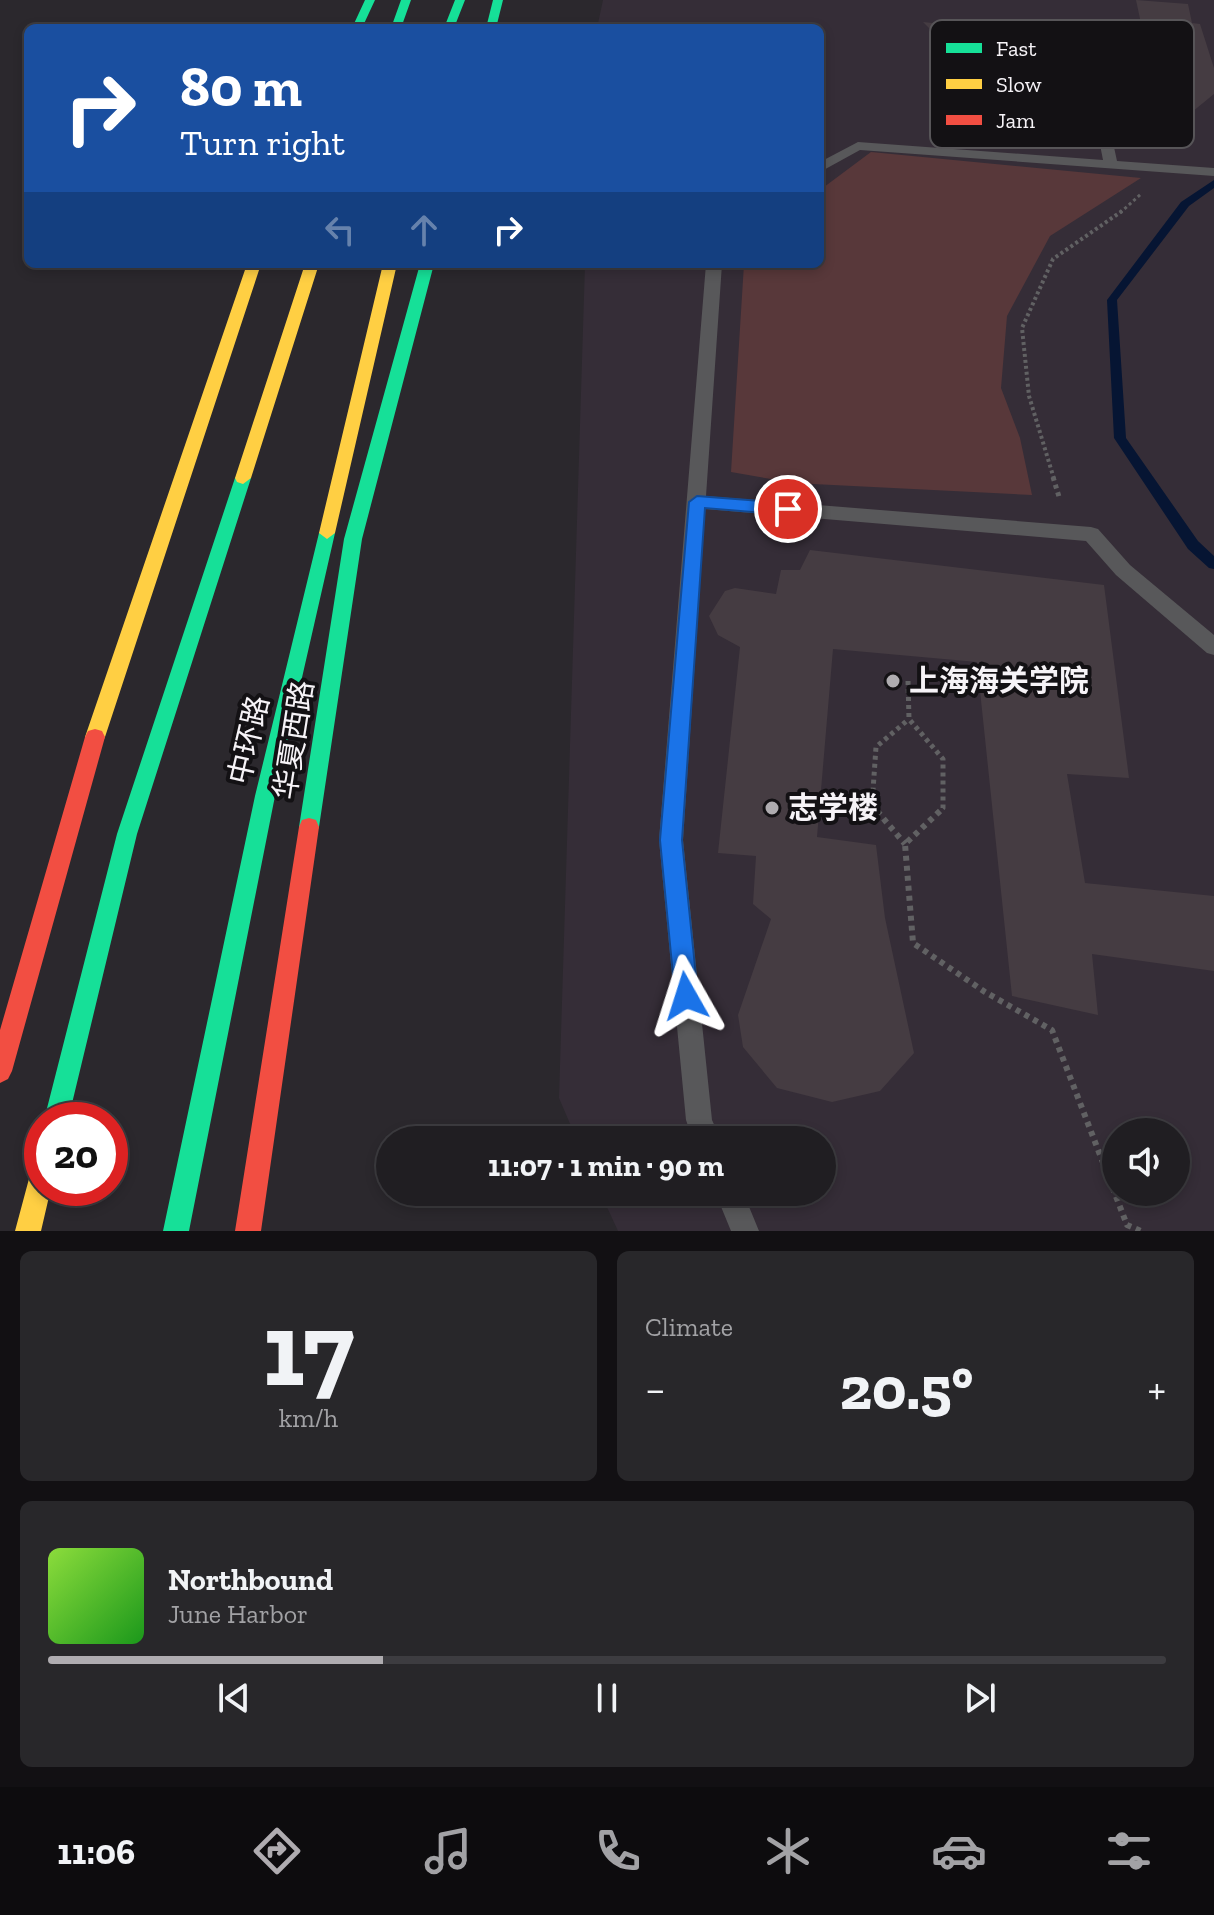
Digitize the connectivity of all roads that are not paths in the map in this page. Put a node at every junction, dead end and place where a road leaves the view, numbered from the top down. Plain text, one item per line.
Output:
1 (370, 0) edge
2 (406, 0) edge
3 (460, 0) edge
4 (498, 0) edge
5 (359, 24) edge
6 (397, 24) edge
7 (451, 24) edge
8 (492, 24) edge
9 (1107, 148) edge
10 (1111, 165) junction
11 (824, 166) edge
12 (1214, 172) edge
13 (253, 268) edge
14 (311, 268) edge
15 (389, 268) edge
16 (426, 268) edge
17 (714, 268) edge
18 (697, 502) junction
19 (1214, 647) edge
20 (0, 1071) edge
21 (60, 1102) edge
22 (701, 1126) edge
23 (34, 1206) edge
24 (735, 1206) edge
25 (28, 1231) edge
26 (176, 1231) edge
27 (248, 1231) edge
28 (745, 1231) edge

1 - 5 main road
2 - 6 main road
3 - 7 main road
4 - 8 main road
9 - 10 lane
10 - 11 lane
10 - 12 lane
13 - 20 main road
14 - 21 main road
15 - 26 main road, 中环路
16 - 27 main road, 华夏西路
17 - 18 lane
18 - 19 lane
18 - 22 lane
23 - 25 main road
24 - 28 lane

